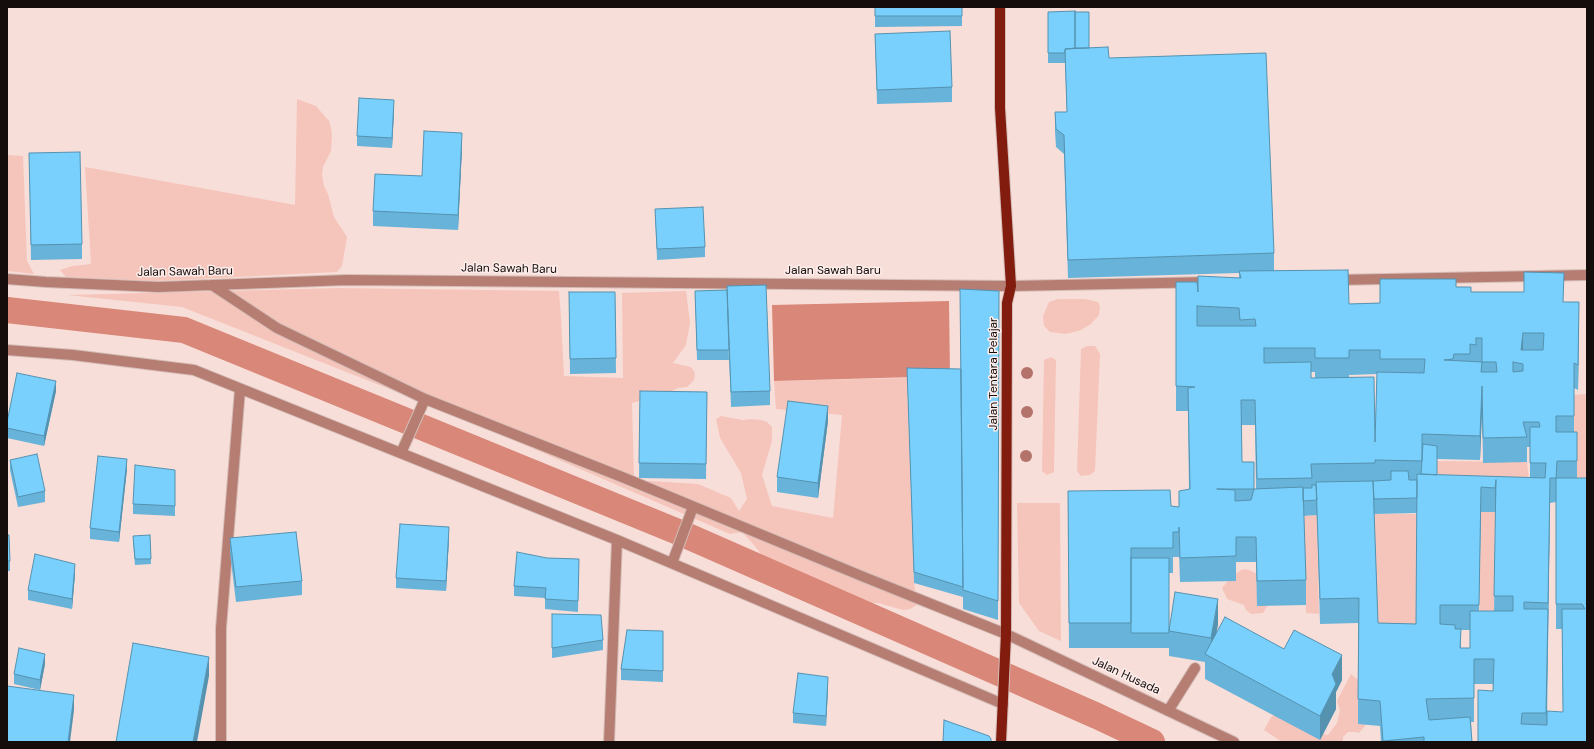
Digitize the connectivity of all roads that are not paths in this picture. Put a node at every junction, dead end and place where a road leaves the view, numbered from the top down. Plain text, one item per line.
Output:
1 (1000, 7) edge
2 (1587, 275) edge
3 (7, 279) edge
4 (1324, 280) edge
5 (1222, 282) edge
6 (212, 285) junction
7 (1011, 286) junction
8 (7, 350) edge
9 (240, 389) junction
10 (425, 398) junction
11 (401, 453) junction
12 (693, 507) junction
13 (617, 540) junction
14 (672, 563) junction
15 (1006, 634) junction
16 (1195, 668) dead end
17 (1003, 700) junction
18 (1168, 711) junction
19 (221, 742) edge
20 (609, 742) edge
21 (1001, 742) edge
22 (1234, 742) edge

1 - 7 main road, Jalan Tentara Pelajar
2 - 4 street
3 - 6 street, Jalan Sawah Baru
5 - 7 street, Jalan Sawah Baru
6 - 7 street, Jalan Sawah Baru
6 - 10 street, Jalan Husada
7 - 15 main road, Jalan Tentara Pelajar
8 - 9 street
9 - 11 street
9 - 19 street
10 - 11 street
10 - 12 street, Jalan Husada
11 - 13 street
12 - 14 street
12 - 15 street, Jalan Husada
13 - 14 street
13 - 20 street
14 - 17 street
15 - 17 main road, Jalan Tentara Pelajar
15 - 18 street, Jalan Husada
16 - 18 street
17 - 21 main road, Jalan Tentara Pelajar
18 - 22 street, Jalan Husada

